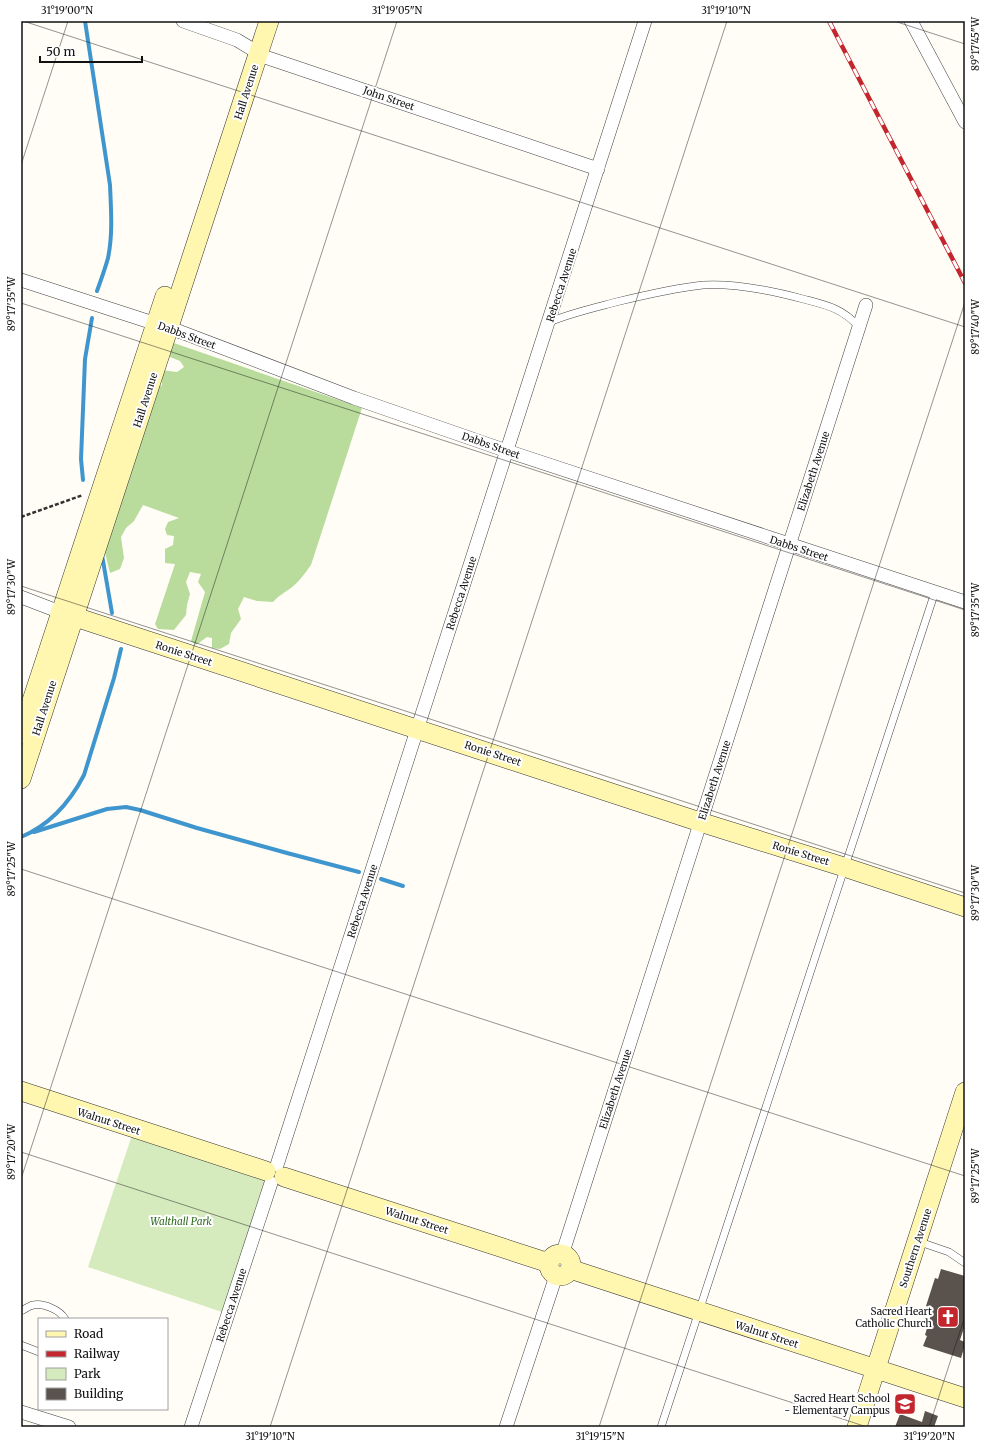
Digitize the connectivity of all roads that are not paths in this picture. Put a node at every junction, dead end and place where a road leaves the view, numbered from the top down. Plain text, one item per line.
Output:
1 (183, 21) edge
2 (257, 21) edge
3 (269, 21) edge
4 (646, 21) edge
5 (911, 21) edge
6 (254, 50) junction
7 (965, 122) edge
8 (598, 169) junction
9 (21, 280) edge
10 (866, 305) dead end
11 (549, 322) junction
12 (162, 326) junction
13 (859, 327) junction
14 (507, 451) junction
15 (790, 545) junction
16 (935, 592) junction
17 (21, 597) edge
18 (965, 602) edge
19 (67, 615) junction
20 (418, 728) junction
21 (21, 734) edge
22 (21, 779) edge
23 (700, 822) junction
24 (844, 867) junction
25 (965, 907) edge
26 (21, 1092) edge
27 (965, 1092) edge
28 (275, 1174) junction
29 (917, 1241) junction
30 (965, 1263) edge
31 (559, 1266) junction
32 (21, 1311) edge
33 (699, 1312) junction
34 (64, 1318) edge
35 (21, 1345) edge
36 (38, 1352) edge
37 (875, 1370) junction
38 (965, 1398) edge
39 (21, 1412) edge
40 (43, 1414) edge
41 (69, 1427) edge
42 (191, 1427) edge
43 (506, 1427) edge
44 (661, 1427) edge
45 (857, 1427) edge

1 - 6 street, John Street
2 - 6 street, Hall Avenue
3 - 6 street, Hall Avenue
4 - 8 street, Rebecca Avenue
5 - 7 street
6 - 8 street, John Street
6 - 12 street, Hall Avenue
8 - 11 street, Rebecca Avenue
9 - 12 street, Dabbs Street
10 - 13 street, Elizabeth Avenue
11 - 13 lane
11 - 14 street, Rebecca Avenue
12 - 14 street, Dabbs Street
12 - 19 street, Hall Avenue
12 - 19 street, Hall Avenue
13 - 15 street, Elizabeth Avenue
14 - 15 street, Dabbs Street
14 - 20 street, Rebecca Avenue
15 - 16 street, Dabbs Street
15 - 23 street, Elizabeth Avenue
16 - 18 street, Dabbs Street
16 - 24 lane
17 - 19 street, Ronie Street
19 - 20 street, Ronie Street
19 - 21 street, Hall Avenue
19 - 22 street, Hall Avenue
20 - 23 street, Ronie Street
20 - 28 street, Rebecca Avenue
23 - 24 street, Ronie Street
23 - 31 street, Elizabeth Avenue
24 - 25 street, Ronie Street
24 - 33 lane
26 - 28 street, Walnut Street
27 - 29 street, Southern Avenue
28 - 31 street, Walnut Street
28 - 42 street, Rebecca Avenue
29 - 30 lane
29 - 37 street, Southern Avenue
31 - 33 street, Walnut Street
31 - 43 street, Elizabeth Avenue
32 - 34 lane
33 - 37 street, Walnut Street
33 - 44 lane
35 - 36 lane
37 - 38 street, Walnut Street
37 - 45 street, Southern Avenue
39 - 40 street
40 - 41 street

